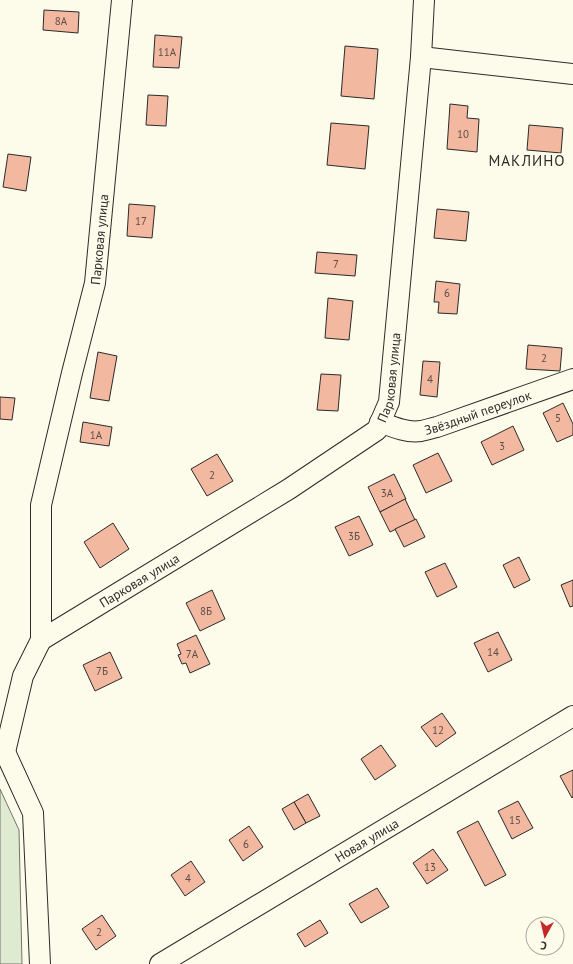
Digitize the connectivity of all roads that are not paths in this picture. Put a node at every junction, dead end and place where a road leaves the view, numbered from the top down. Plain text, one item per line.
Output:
1 (122, 0) edge
2 (424, 0) edge
3 (421, 57) junction
4 (573, 74) edge
5 (573, 379) edge
6 (380, 422) junction
7 (41, 640) junction
8 (573, 716) edge
9 (3, 753) edge
10 (40, 964) edge
11 (160, 964) edge

1 - 7 street, Парковая улица
2 - 3 street, Парковая улица
3 - 4 street
3 - 6 street, Парковая улица
5 - 6 street, Звёздный переулок
6 - 7 street, Парковая улица
7 - 9 street, Парковая улица
8 - 11 street, Новая улица
9 - 10 street

